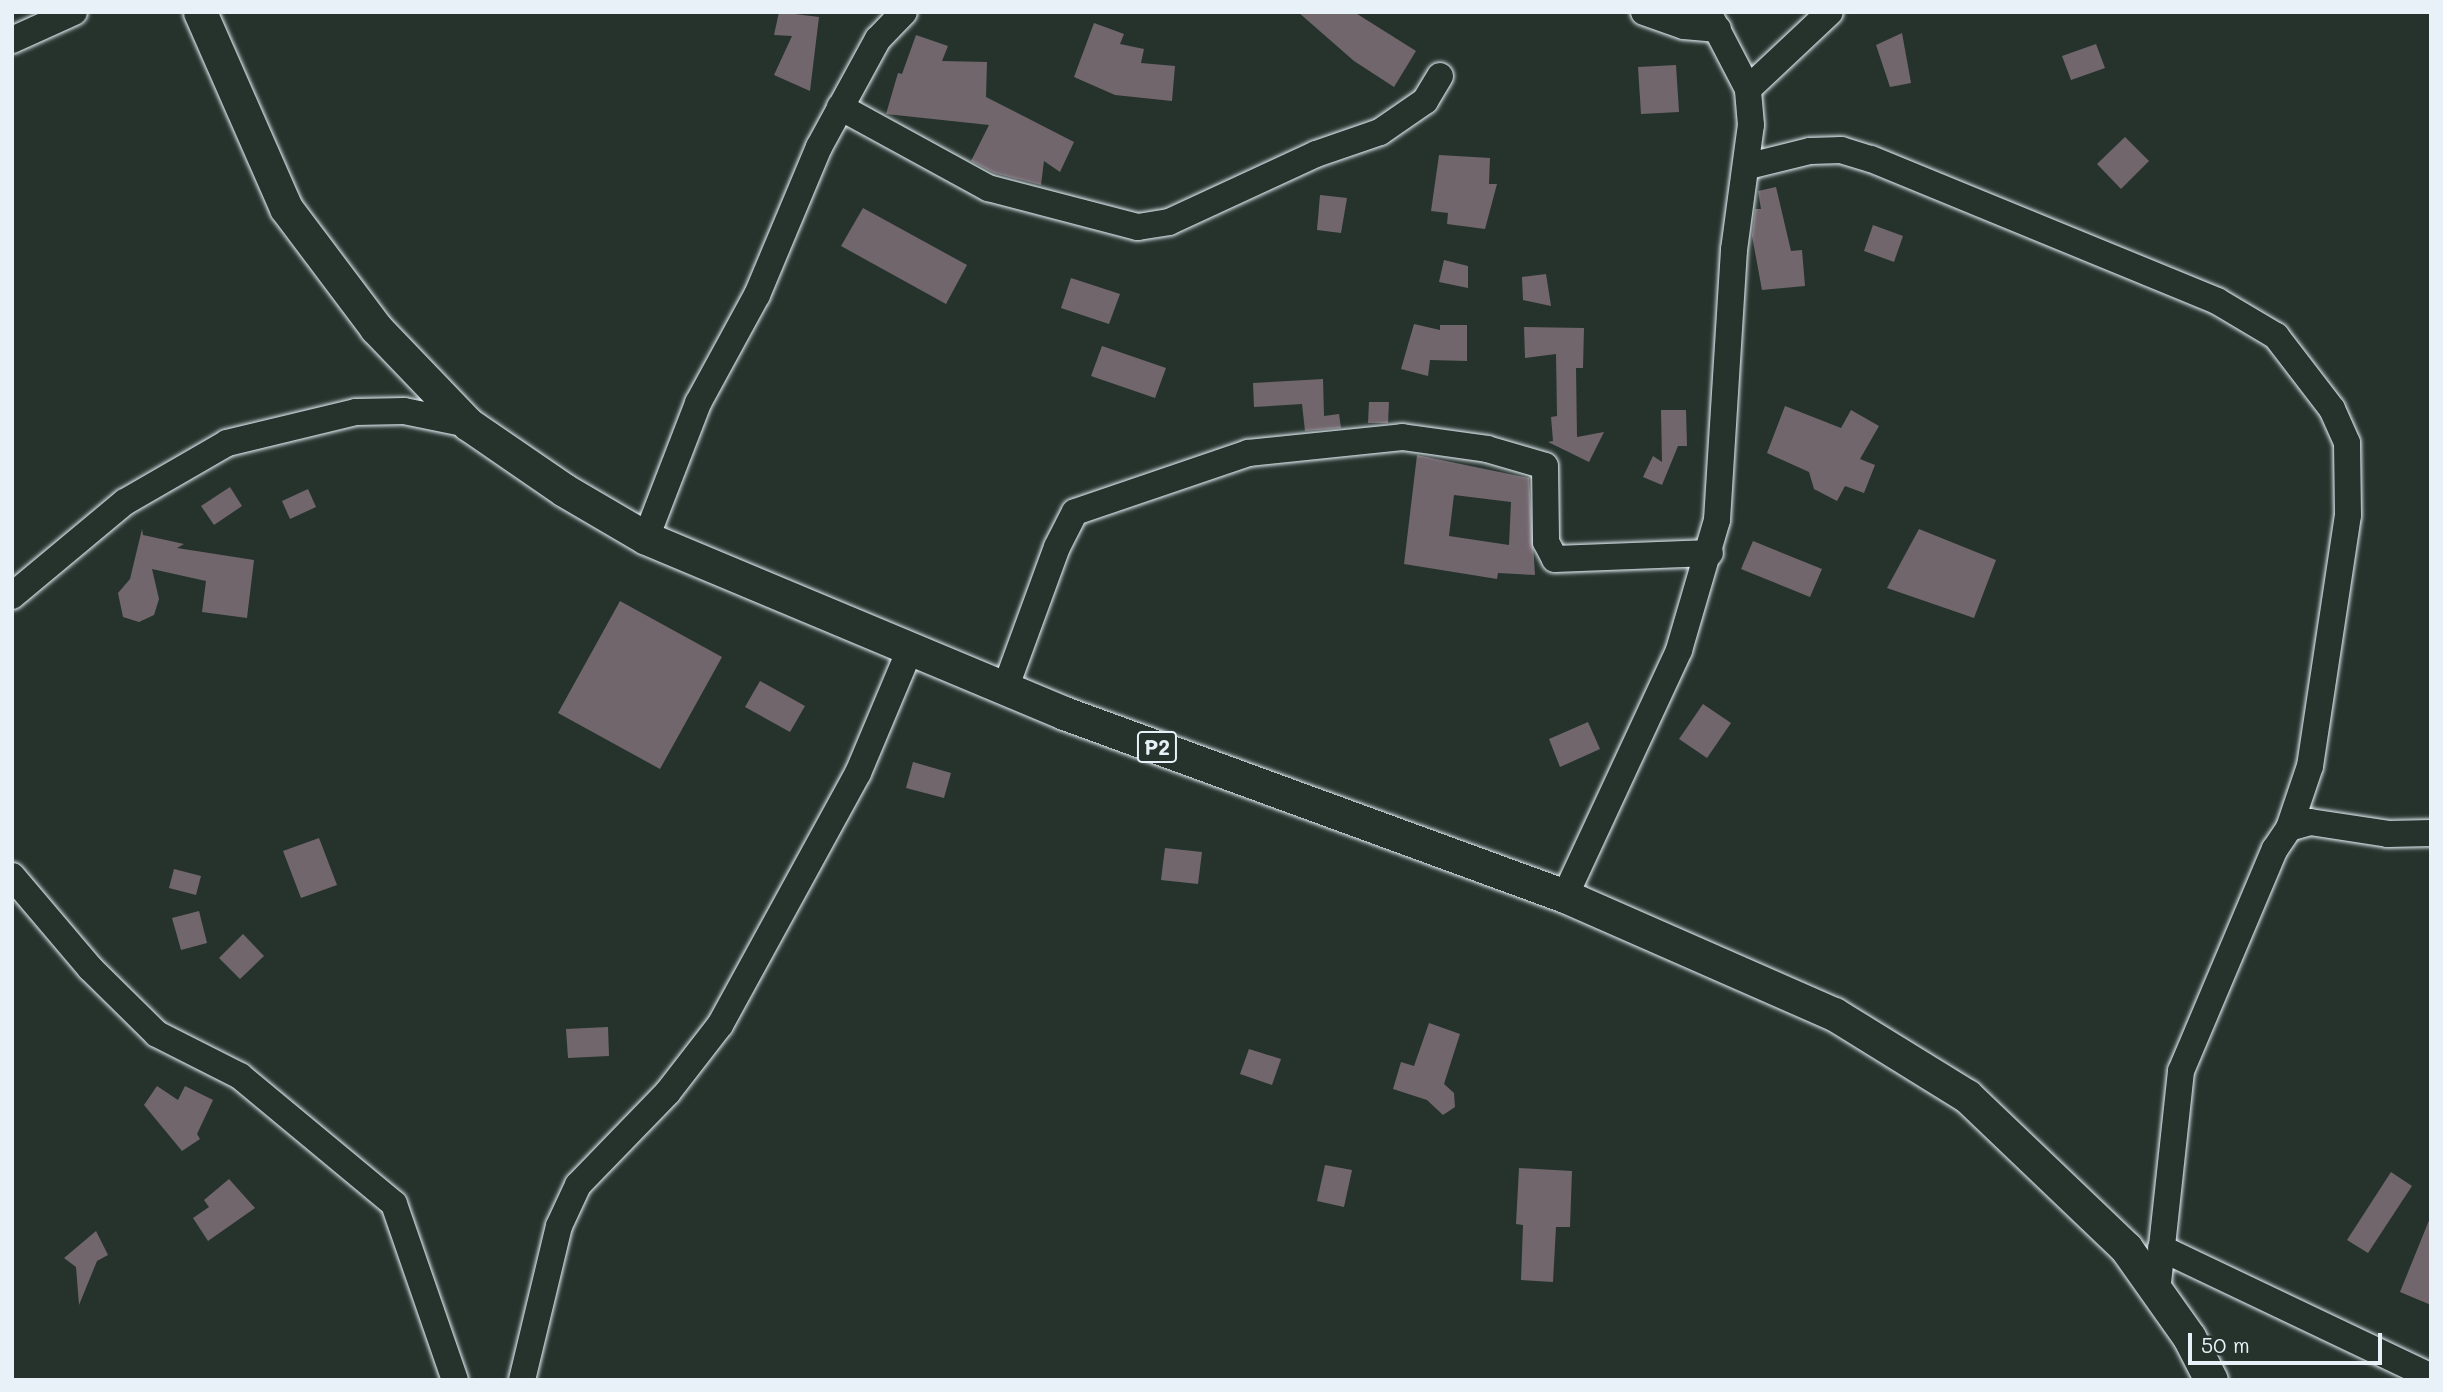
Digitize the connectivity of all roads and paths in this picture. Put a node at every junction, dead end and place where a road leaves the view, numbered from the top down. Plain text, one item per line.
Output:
1 (74, 12) edge
2 (200, 12) edge
3 (904, 12) edge
4 (1644, 12) edge
5 (1830, 12) edge
6 (1713, 21) edge
7 (12, 40) edge
8 (1440, 76) dead end
9 (1748, 89) junction
10 (840, 107) junction
11 (1749, 166) junction
12 (468, 424) junction
13 (646, 538) junction
14 (1707, 565) junction
15 (12, 596) edge
16 (910, 649) junction
17 (1005, 689) junction
18 (2289, 828) junction
19 (2431, 833) edge
20 (12, 876) edge
21 (1565, 897) junction
22 (2161, 1248) junction
23 (2157, 1292) junction
24 (2431, 1377) edge
25 (455, 1380) edge
26 (522, 1380) edge
27 (2211, 1380) edge

1 - 7 street
2 - 12 main road, P2
3 - 10 street
4 - 6 street
5 - 9 street
6 - 9 street
8 - 10 street
9 - 11 street
10 - 13 street
11 - 14 street
11 - 18 street
12 - 13 main road, P2
12 - 15 street
13 - 16 main road, P2
14 - 17 street
14 - 21 street
16 - 17 main road, P2
16 - 26 street
17 - 21 main road, P2
18 - 19 street
18 - 22 street
20 - 25 street
21 - 23 main road, P2
22 - 23 street
22 - 24 street
23 - 27 main road, P2

